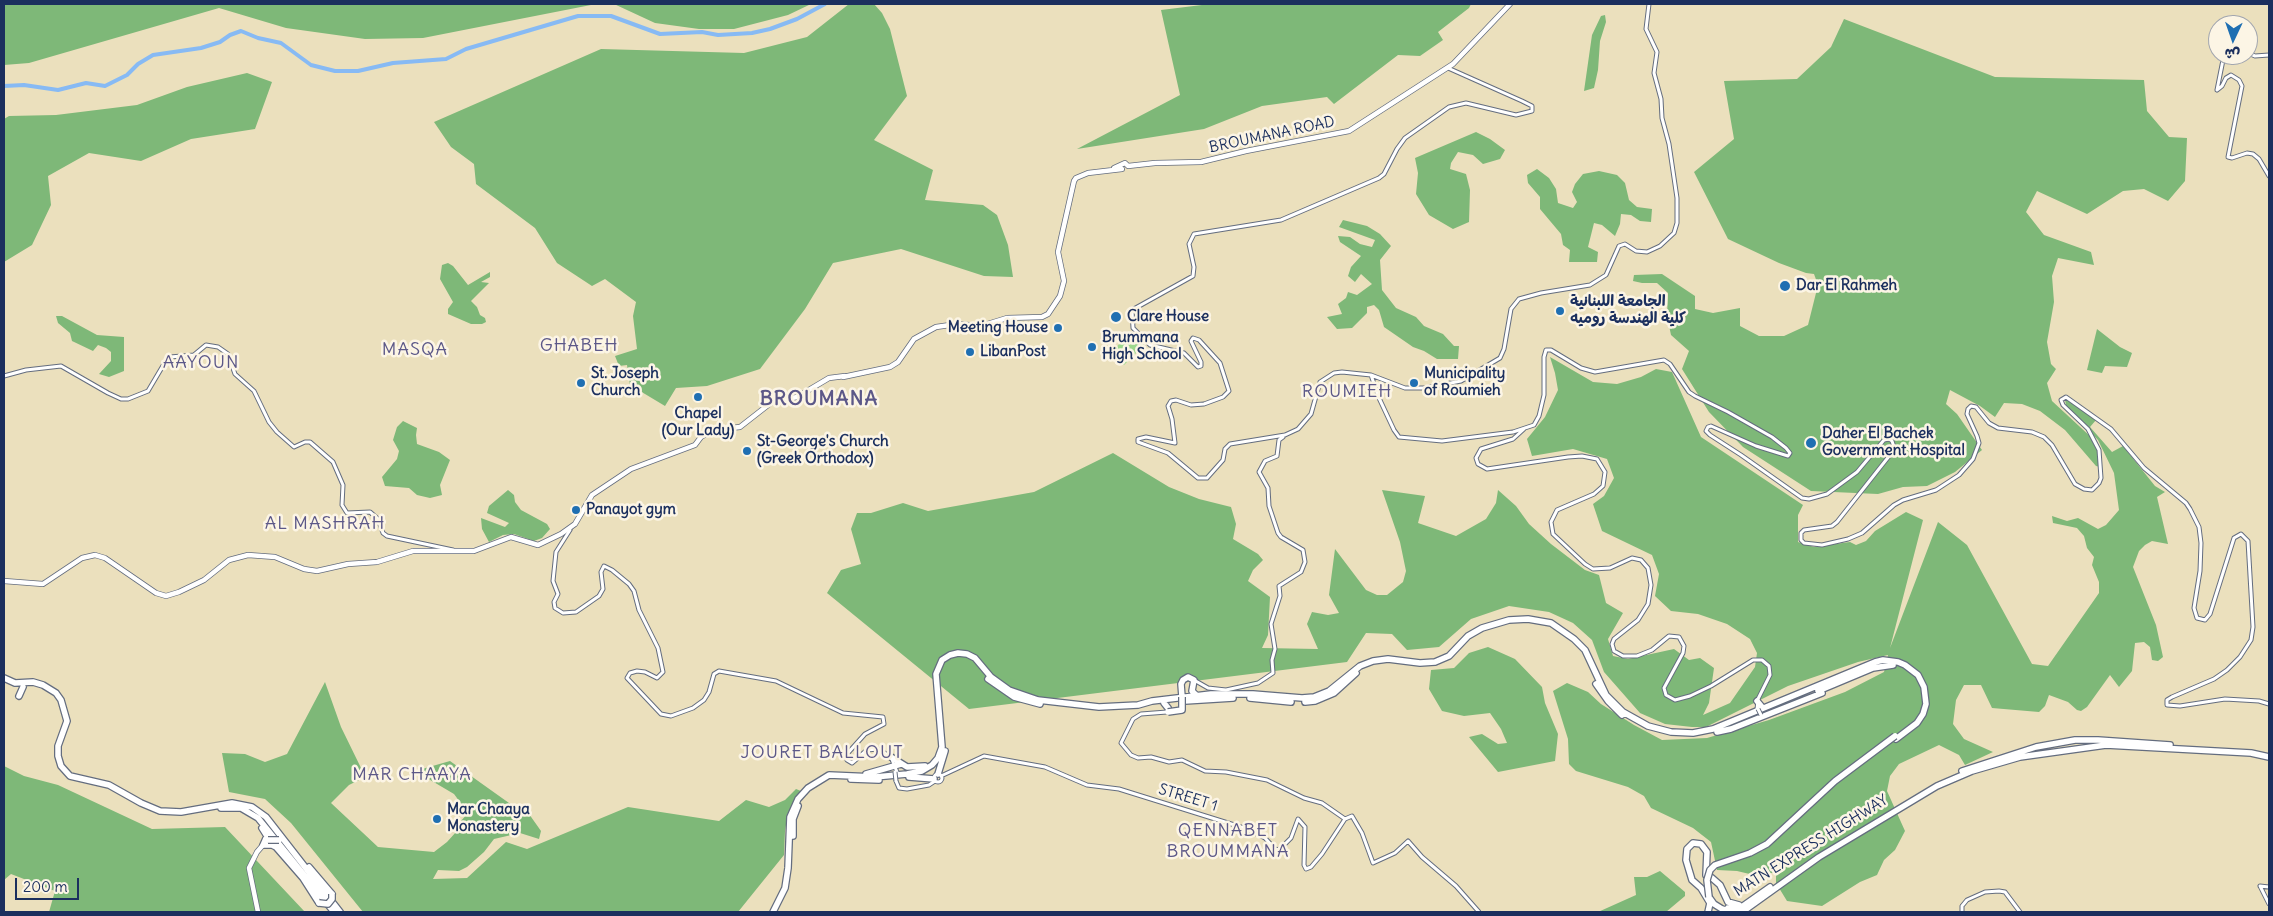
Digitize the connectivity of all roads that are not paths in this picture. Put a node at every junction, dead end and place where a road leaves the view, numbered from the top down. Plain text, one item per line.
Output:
1 (1510, 4) edge
2 (1649, 4) edge
3 (2222, 65) edge
4 (1448, 67) junction
5 (2269, 176) edge
6 (1371, 374) junction
7 (4, 376) edge
8 (1525, 426) junction
9 (1513, 432) junction
10 (1285, 435) junction
11 (1518, 436) junction
12 (572, 527) junction
13 (453, 550) junction
14 (4, 581) edge
15 (1853, 672) junction
16 (4, 678) edge
17 (1848, 678) junction
18 (1194, 680) junction
19 (4, 683) edge
20 (23, 687) junction
21 (19, 696) dead end
22 (1182, 696) junction
23 (1198, 696) junction
24 (1152, 701) junction
25 (2269, 704) edge
26 (1167, 706) junction
27 (1758, 707) junction
28 (1760, 716) junction
29 (1709, 730) junction
30 (1717, 732) junction
31 (1895, 737) junction
32 (2050, 744) junction
33 (945, 751) junction
34 (2052, 751) junction
35 (892, 757) joint
36 (2269, 757) edge
37 (936, 761) junction
38 (897, 769) junction
39 (857, 776) junction
40 (908, 777) junction
41 (937, 778) junction
42 (817, 783) junction
43 (809, 789) junction
44 (235, 807) junction
45 (1345, 819) junction
46 (266, 842) junction
47 (294, 852) junction
48 (303, 878) junction
49 (313, 878) junction
50 (2269, 887) edge
51 (317, 889) junction
52 (1710, 898) junction
53 (1748, 903) junction
54 (2269, 904) edge
55 (1722, 910) junction
56 (258, 912) edge
57 (334, 912) edge
58 (340, 912) edge
59 (773, 912) edge
60 (777, 912) edge
61 (1479, 912) edge
62 (1709, 912) edge
63 (1962, 912) edge
64 (2020, 912) edge

1 - 4 main road, BROUMANA ROAD
2 - 6 street
3 - 5 street
4 - 10 street
4 - 12 main road, BROUMANA ROAD
6 - 9 street
6 - 10 street
7 - 13 street
8 - 9 street
8 - 11 street
8 - 25 street
9 - 11 street
10 - 18 street
11 - 27 street
12 - 13 main road
12 - 35 street
13 - 14 main road
15 - 27 highway
15 - 29 highway, MATN EXPRESS HIGHWAY
15 - 31 highway, MATN EXPRESS HIGHWAY
16 - 47 highway
17 - 28 highway
17 - 30 highway, MATN EXPRESS HIGHWAY
17 - 31 highway, MATN EXPRESS HIGHWAY
18 - 22 highway
18 - 23 highway
19 - 20 highway
20 - 21 highway
20 - 44 highway
22 - 24 highway
22 - 26 highway, bridge
23 - 24 highway, MATN EXPRESS HIGHWAY
23 - 29 highway, MATN EXPRESS HIGHWAY
24 - 37 highway, MATN EXPRESS HIGHWAY
26 - 30 highway, MATN EXPRESS HIGHWAY
26 - 33 highway, MATN EXPRESS HIGHWAY
26 - 45 street
27 - 28 street, bridge
27 - 29 highway
28 - 30 highway
31 - 52 highway, MATN EXPRESS HIGHWAY, bridge
32 - 34 highway
32 - 36 highway, MATN EXPRESS HIGHWAY
32 - 53 highway, MATN EXPRESS HIGHWAY
33 - 40 highway
33 - 41 highway
34 - 36 highway, MATN EXPRESS HIGHWAY
34 - 55 highway, MATN EXPRESS HIGHWAY
35 - 38 highway
37 - 38 highway
37 - 39 highway
38 - 39 highway
38 - 41 street, bridge
39 - 42 highway
40 - 41 highway
40 - 42 highway
41 - 45 street, STREET 1
42 - 43 highway
43 - 59 highway
43 - 60 highway
44 - 46 highway
44 - 51 highway
45 - 61 street
46 - 48 highway
46 - 49 highway, bridge
46 - 56 main road
47 - 48 highway, bridge
47 - 49 highway
48 - 51 highway
49 - 58 highway
50 - 54 street
51 - 57 highway
52 - 53 highway, MATN EXPRESS HIGHWAY
52 - 53 highway
52 - 55 highway, MATN EXPRESS HIGHWAY
52 - 62 highway
55 - 62 highway
63 - 64 street

